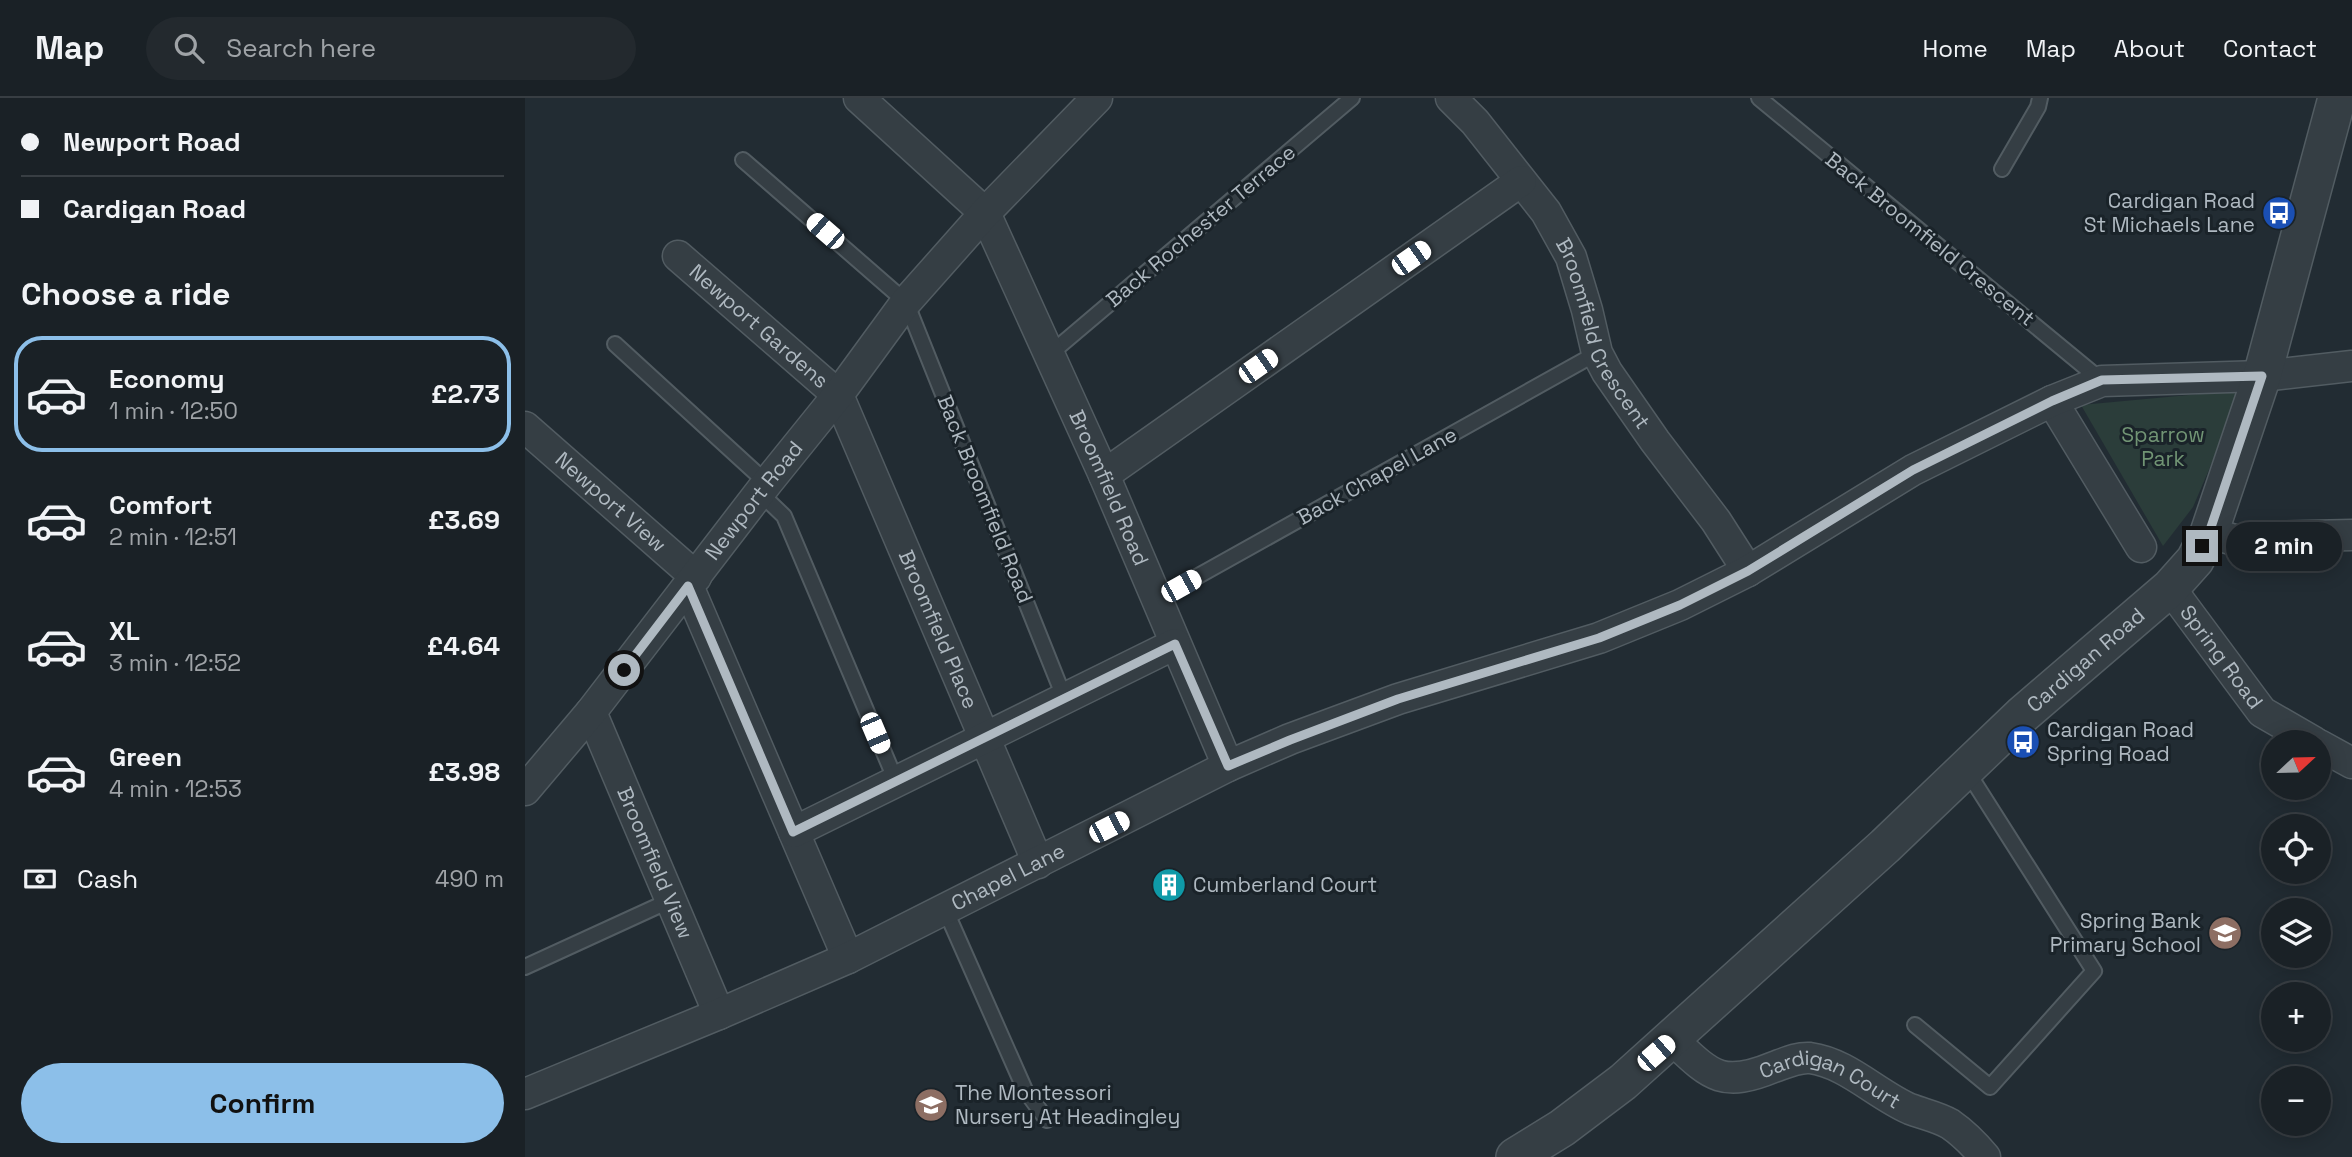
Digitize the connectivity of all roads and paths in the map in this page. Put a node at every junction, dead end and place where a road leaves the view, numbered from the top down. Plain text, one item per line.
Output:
1 (859, 98) edge
2 (1097, 98) edge
3 (1352, 98) edge
4 (1451, 98) edge
5 (1759, 98) edge
6 (2039, 98) edge
7 (2337, 98) edge
8 (743, 160) dead end
9 (2002, 169) dead end
10 (1521, 181) junction
11 (985, 213) junction
12 (678, 256) dead end
13 (906, 302) junction
14 (615, 344) dead end
15 (1597, 353) junction
16 (1050, 354) junction
17 (2352, 366) edge
18 (2262, 376) junction
19 (2102, 380) junction
20 (838, 395) junction
21 (2052, 401) junction
22 (525, 427) edge
23 (1104, 475) junction
24 (764, 488) junction
25 (2209, 533) junction
26 (2352, 535) edge
27 (2141, 547) dead end
28 (1748, 571) junction
29 (692, 582) junction
30 (2170, 588) junction
31 (1157, 600) junction
32 (1175, 644) junction
33 (1064, 697) junction
34 (591, 712) junction
35 (2293, 730) edge
36 (984, 737) junction
37 (2331, 752) edge
38 (2352, 763) edge
39 (1228, 766) junction
40 (1966, 769) junction
41 (896, 781) junction
42 (525, 790) edge
43 (793, 832) junction
44 (1038, 863) junction
45 (671, 900) junction
46 (945, 909) junction
47 (848, 958) junction
48 (525, 967) edge
49 (719, 1014) junction
50 (1915, 1025) dead end
51 (1672, 1039) junction
52 (525, 1094) edge
53 (1047, 1120) dead end
54 (1515, 1157) edge
55 (1985, 1157) edge

1 - 11 street
2 - 11 street
3 - 16 lane, Back Rochester Terrace
4 - 10 street, Broomfield Crescent
5 - 19 lane, Back Broomfield Crescent
6 - 9 lane
7 - 18 street, Cardigan Road
8 - 13 lane
10 - 15 street, Broomfield Crescent
10 - 23 street
11 - 13 street, Newport Road
11 - 16 street, Broomfield Road
12 - 20 street, Newport Gardens
13 - 20 street, Newport Road
13 - 33 lane, Back Broomfield Road
14 - 24 lane
15 - 28 street, Broomfield Crescent
15 - 31 lane, Back Chapel Lane
16 - 23 street, Broomfield Road
17 - 18 street, Chapel Lane
18 - 19 street, Chapel Lane
18 - 25 street, Cardigan Road
19 - 21 street, Chapel Lane
20 - 24 street, Newport Road
20 - 36 street, Broomfield Place
21 - 27 street
21 - 28 street, Chapel Lane
22 - 29 street, Newport View
23 - 31 street, Broomfield Road
24 - 29 street, Newport Road
24 - 41 lane
25 - 26 street
25 - 30 street, Cardigan Road
28 - 39 street, Chapel Lane
29 - 34 street, Newport Road
29 - 43 street
30 - 35 street, Spring Road
30 - 40 street, Cardigan Road
31 - 32 street, Broomfield Road
32 - 33 street
32 - 39 street, Broomfield Road
33 - 36 street
34 - 42 street, Newport Road
34 - 45 street, Broomfield View
36 - 41 street
36 - 44 street, Broomfield Place
37 - 38 street
39 - 44 street, Chapel Lane
40 - 50 lane
40 - 51 street, Cardigan Road
41 - 43 street
43 - 47 street
44 - 46 street, Chapel Lane
45 - 48 lane
45 - 49 street, Broomfield View
46 - 47 street, Chapel Lane
46 - 53 lane
47 - 49 street, Chapel Lane
49 - 52 street, Chapel Lane
51 - 54 street, Cardigan Road
51 - 55 street, Cardigan Court

